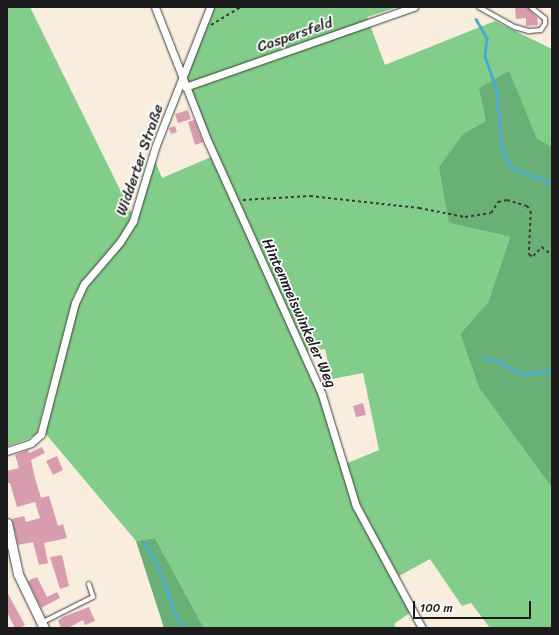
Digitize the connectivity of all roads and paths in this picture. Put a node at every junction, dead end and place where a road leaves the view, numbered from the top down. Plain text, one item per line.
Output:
1 (154, 7) edge
2 (210, 7) edge
3 (241, 7) edge
4 (414, 7) edge
5 (479, 7) edge
6 (530, 7) edge
7 (202, 29) junction
8 (183, 84) junction
9 (234, 202) junction
10 (552, 255) edge
11 (7, 451) edge
12 (7, 523) edge
13 (89, 585) dead end
14 (43, 626) edge
15 (422, 628) edge

1 - 8 street, Hintenmeiswinkeler Weg
2 - 7 street, Widderter Straße
3 - 7 path
4 - 8 street, Caspersfeld
5 - 6 lane
7 - 8 street, Widderter Straße
8 - 9 street, Hintenmeiswinkeler Weg
8 - 11 street, Widderter Straße
9 - 10 path
9 - 15 street, Hintenmeiswinkeler Weg
12 - 14 street
13 - 14 lane

